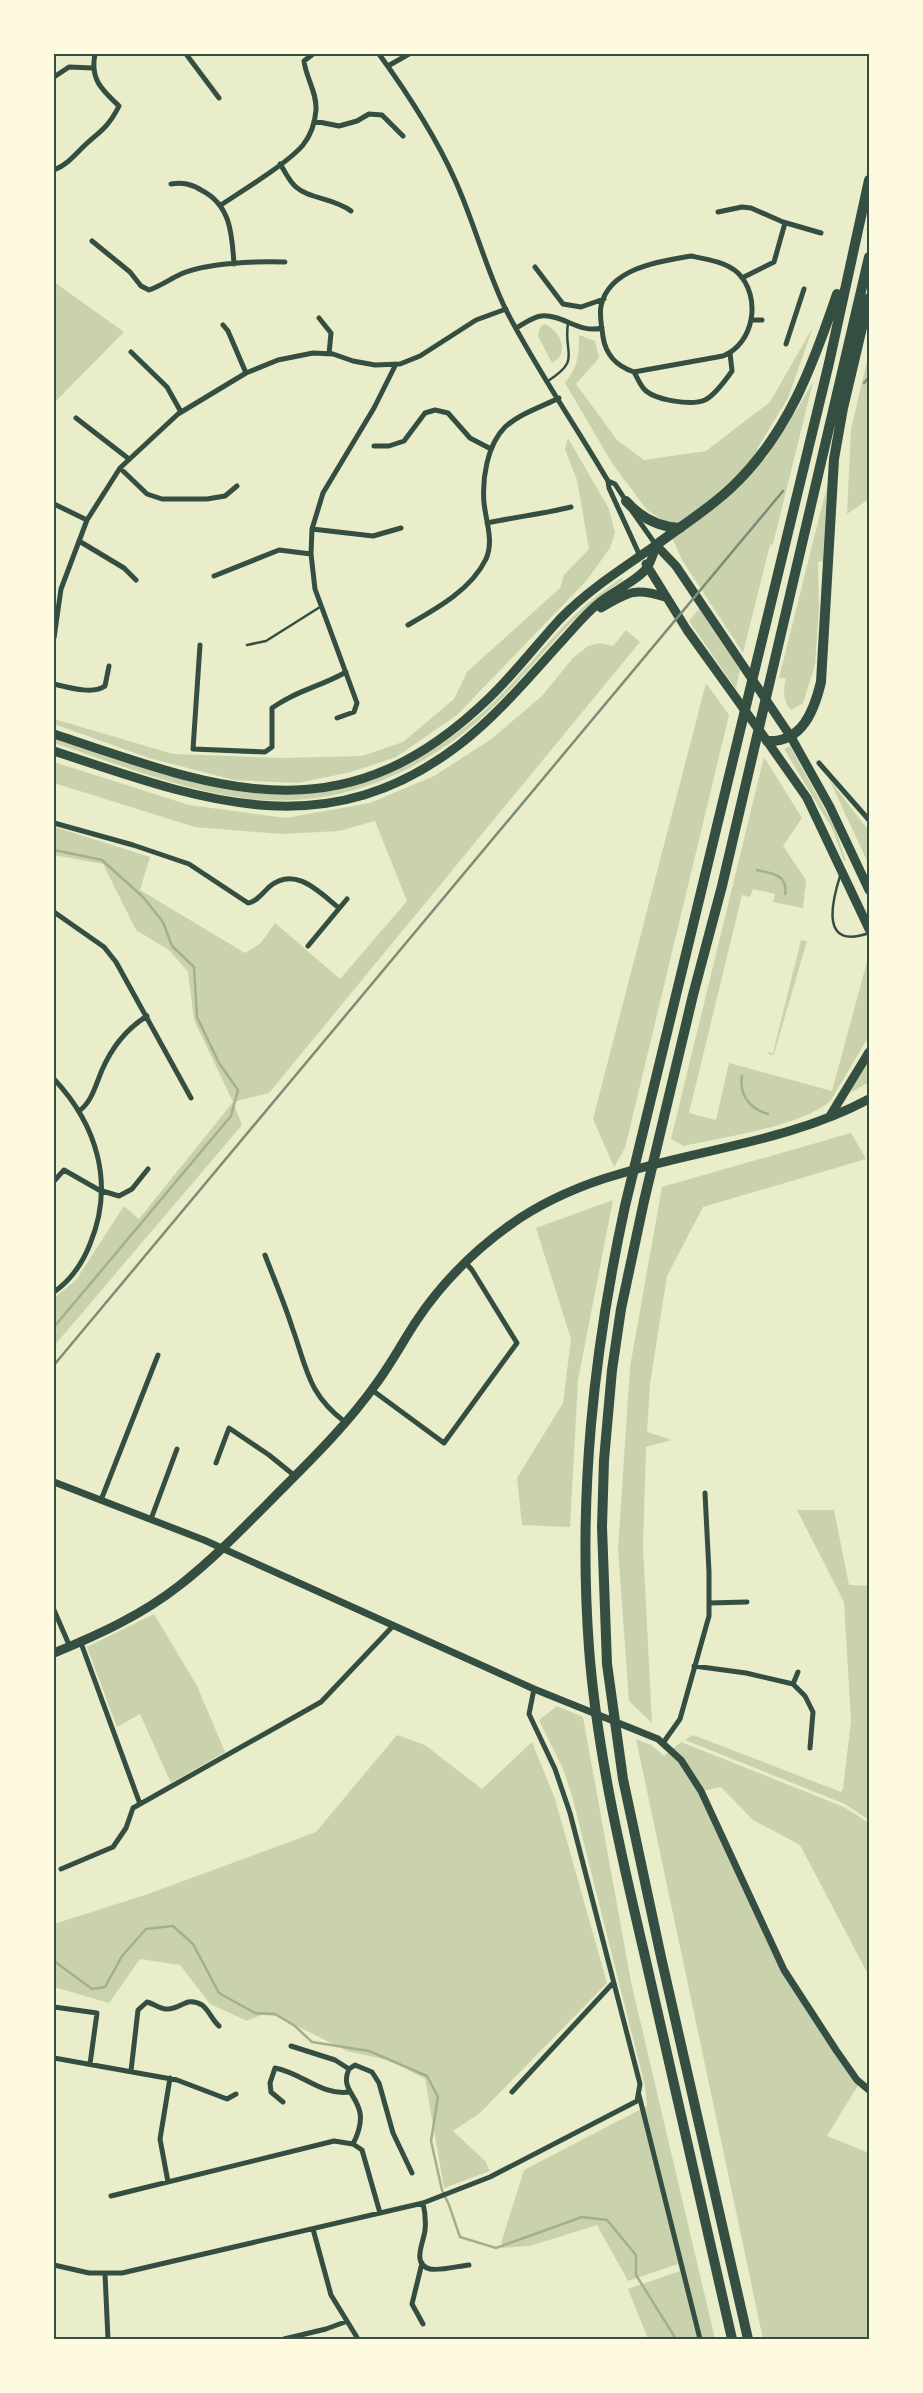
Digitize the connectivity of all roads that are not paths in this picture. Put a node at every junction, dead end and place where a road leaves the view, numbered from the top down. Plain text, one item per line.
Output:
1 (96, 54) edge
2 (188, 54) edge
3 (313, 54) edge
4 (379, 54) edge
5 (409, 54) edge
6 (388, 66) junction
7 (92, 68) junction
8 (54, 77) edge
9 (219, 98) dead end
10 (314, 121) junction
11 (403, 136) dead end
12 (280, 164) junction
13 (54, 170) edge
14 (869, 180) edge
15 (171, 184) dead end
16 (221, 205) junction
17 (350, 211) dead end
18 (718, 212) dead end
19 (785, 223) junction
20 (821, 233) dead end
21 (92, 241) dead end
22 (852, 250) junction
23 (869, 257) edge
24 (285, 262) dead end
25 (234, 264) junction
26 (535, 267) dead end
27 (742, 278) junction
28 (804, 289) dead end
29 (869, 298) edge
30 (604, 299) junction
31 (506, 309) junction
32 (319, 318) dead end
33 (751, 320) junction
34 (762, 320) dead end
35 (568, 324) junction
36 (223, 325) dead end
37 (516, 328) junction
38 (602, 328) junction
39 (786, 344) dead end
40 (131, 352) dead end
41 (730, 353) junction
42 (329, 354) junction
43 (396, 364) junction
44 (634, 372) junction
45 (246, 373) junction
46 (548, 381) junction
47 (558, 398) junction
48 (181, 412) junction
49 (76, 418) dead end
50 (374, 446) dead end
51 (491, 449) junction
52 (129, 459) junction
53 (120, 468) junction
54 (608, 480) junction
55 (237, 486) dead end
56 (626, 501) junction
57 (54, 504) edge
58 (571, 507) dead end
59 (87, 520) junction
60 (487, 523) junction
61 (401, 528) dead end
62 (680, 528) junction
63 (312, 529) junction
64 (79, 541) junction
65 (656, 545) junction
66 (311, 554) junction
67 (640, 556) junction
68 (648, 568) junction
69 (214, 576) dead end
70 (136, 580) dead end
71 (54, 587) edge
72 (61, 589) junction
73 (667, 599) junction
74 (322, 606) junction
75 (408, 625) dead end
76 (574, 628) junction
77 (54, 638) edge
78 (200, 645) dead end
79 (247, 645) dead end
80 (109, 666) dead end
81 (346, 672) junction
82 (54, 684) edge
83 (337, 718) dead end
84 (54, 734) edge
85 (791, 737) junction
86 (767, 741) junction
87 (54, 751) edge
88 (819, 763) dead end
89 (869, 820) edge
90 (54, 822) edge
91 (843, 870) junction
92 (869, 890) edge
93 (347, 899) dead end
94 (339, 908) junction
95 (54, 912) edge
96 (869, 928) edge
97 (869, 933) edge
98 (308, 946) dead end
99 (148, 1016) junction
100 (869, 1052) edge
101 (54, 1079) edge
102 (191, 1098) dead end
103 (869, 1099) edge
104 (79, 1111) junction
105 (830, 1116) junction
106 (148, 1169) dead end
107 (54, 1181) edge
108 (102, 1192) junction
109 (265, 1255) dead end
110 (465, 1262) junction
111 (54, 1292) edge
112 (158, 1355) dead end
113 (372, 1390) junction
114 (344, 1422) junction
115 (177, 1449) dead end
116 (216, 1463) dead end
117 (295, 1476) junction
118 (54, 1482) edge
119 (705, 1493) dead end
120 (101, 1500) junction
121 (151, 1519) junction
122 (222, 1548) junction
123 (747, 1602) dead end
124 (709, 1603) junction
125 (54, 1610) edge
126 (393, 1626) junction
127 (81, 1643) junction
128 (70, 1646) junction
129 (54, 1653) edge
130 (694, 1666) junction
131 (798, 1672) dead end
132 (793, 1684) junction
133 (534, 1688) junction
134 (663, 1743) junction
135 (810, 1748) dead end
136 (140, 1804) junction
137 (61, 1870) dead end
138 (613, 1983) junction
139 (54, 2007) edge
140 (219, 2026) dead end
141 (292, 2046) dead end
142 (54, 2058) edge
143 (90, 2064) junction
144 (349, 2069) junction
145 (131, 2071) junction
146 (170, 2078) junction
147 (869, 2090) edge
148 (349, 2092) junction
149 (512, 2092) dead end
150 (236, 2094) dead end
151 (639, 2095) junction
152 (284, 2102) dead end
153 (353, 2144) junction
154 (412, 2172) dead end
155 (168, 2182) junction
156 (112, 2196) dead end
157 (423, 2203) junction
158 (380, 2213) junction
159 (313, 2229) junction
160 (422, 2263) junction
161 (469, 2264) dead end
162 (54, 2265) edge
163 (106, 2274) junction
164 (345, 2322) junction
165 (423, 2324) dead end
166 (108, 2339) edge
167 (284, 2339) edge
168 (358, 2339) edge
169 (700, 2339) edge
170 (732, 2339) edge
171 (748, 2339) edge

1 - 7 street
2 - 9 street
3 - 10 street
4 - 6 street
5 - 6 street
6 - 31 street
7 - 8 street
7 - 13 street
10 - 11 street
10 - 12 street
12 - 16 street
12 - 17 street
14 - 22 highway
15 - 16 street
16 - 25 street
18 - 19 street
19 - 20 street
19 - 27 street
21 - 25 street
22 - 62 highway
22 - 170 highway
23 - 171 highway
24 - 25 street
26 - 30 street
27 - 30 street
27 - 33 street
28 - 39 street
29 - 85 highway
30 - 38 street
31 - 37 street
31 - 43 street
32 - 42 street
33 - 34 street
33 - 41 street
35 - 37 street
35 - 38 street
35 - 46 lane
36 - 45 street
37 - 46 street
38 - 44 street
40 - 48 street
41 - 44 street
41 - 44 street
42 - 43 street
42 - 45 street
43 - 63 street
45 - 48 street
46 - 47 street
47 - 51 street
47 - 54 street
48 - 52 street
49 - 52 street
50 - 51 street
51 - 60 street
52 - 53 street
53 - 55 street
53 - 59 street
54 - 56 street
54 - 67 street
56 - 62 highway
56 - 65 street
57 - 59 street
58 - 60 street
59 - 64 street
60 - 75 street
61 - 63 street
62 - 65 highway
63 - 66 street
64 - 70 street
64 - 72 street
65 - 67 main road
65 - 68 main road
65 - 85 main road
66 - 69 street
66 - 74 street
67 - 68 main road
67 - 84 main road
68 - 73 main road
68 - 76 main road
71 - 72 street
72 - 77 street
73 - 76 main road
73 - 86 main road
74 - 79 lane
74 - 81 street
76 - 87 main road
78 - 81 street
80 - 82 street
81 - 83 street
85 - 86 highway
85 - 92 main road
86 - 91 main road
88 - 89 street
90 - 94 street
91 - 96 main road
91 - 97 lane
93 - 94 street
94 - 98 street
95 - 99 street
99 - 102 street
99 - 104 street
100 - 105 main road
101 - 104 street
103 - 105 main road
104 - 108 street
105 - 110 main road
106 - 108 street
107 - 108 street
108 - 111 street
109 - 114 street
110 - 113 main road
110 - 113 street
112 - 120 street
113 - 114 main road
114 - 117 main road
115 - 121 street
116 - 117 street
117 - 122 main road
118 - 120 street
119 - 124 street
120 - 121 street
121 - 122 street
122 - 126 street
122 - 127 main road
123 - 124 street
124 - 130 street
125 - 128 street
126 - 133 street
126 - 136 street
127 - 128 main road
127 - 136 street
128 - 129 main road
130 - 132 street
130 - 134 street
131 - 132 street
132 - 135 street
133 - 134 street
133 - 138 street
134 - 147 street
136 - 137 street
138 - 149 street
138 - 151 street
139 - 143 street
140 - 145 street
141 - 144 street
142 - 143 street
143 - 145 street
144 - 148 street
144 - 154 street
145 - 146 street
146 - 150 street
146 - 155 street
148 - 152 street
148 - 153 street
151 - 157 street
151 - 169 street
153 - 155 street
153 - 158 street
155 - 156 street
157 - 158 street
157 - 160 street
158 - 159 street
159 - 163 street
159 - 164 street
160 - 161 street
160 - 165 street
162 - 163 street
163 - 166 street
164 - 167 street
164 - 168 street

